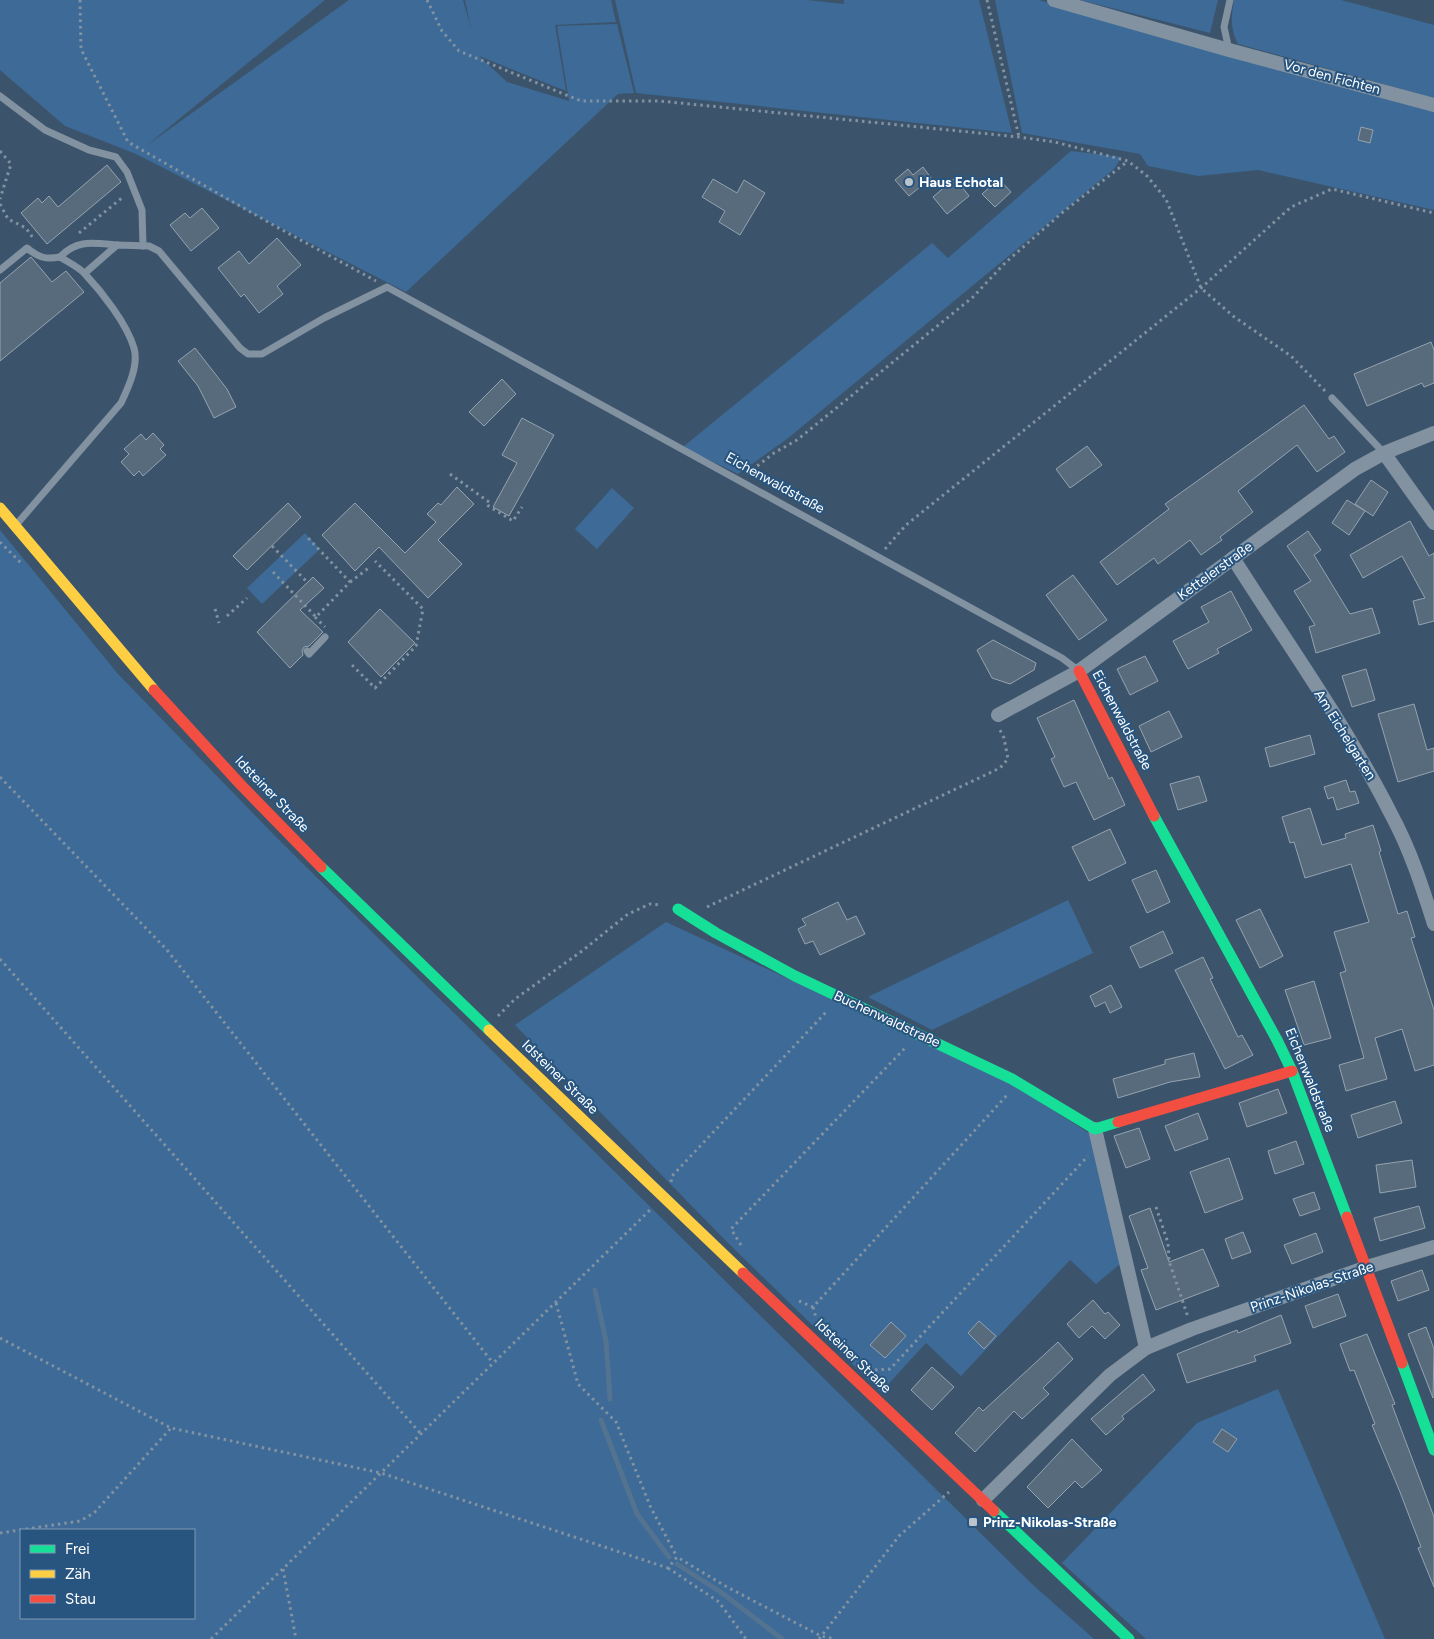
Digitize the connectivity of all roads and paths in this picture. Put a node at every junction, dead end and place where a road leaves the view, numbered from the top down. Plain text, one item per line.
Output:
1 (80, 0) edge
2 (427, 0) edge
3 (987, 0) edge
4 (1054, 0) edge
5 (1230, 0) edge
6 (1229, 50) junction
7 (0, 96) edge
8 (1434, 105) edge
9 (1019, 137) junction
10 (0, 151) edge
11 (1128, 161) junction
12 (123, 197) dead end
13 (0, 199) edge
14 (0, 204) edge
15 (1434, 213) edge
16 (117, 245) junction
17 (143, 246) junction
18 (27, 248) junction
19 (68, 248) junction
20 (60, 257) junction
21 (0, 270) edge
22 (85, 273) junction
23 (387, 287) junction
24 (1201, 288) junction
25 (1332, 398) joint
26 (1434, 432) edge
27 (1384, 453) junction
28 (450, 474) dead end
29 (739, 480) junction
30 (522, 507) dead end
31 (0, 508) edge
32 (1434, 523) edge
33 (16, 526) junction
34 (308, 538) dead end
35 (272, 546) dead end
36 (878, 557) junction
37 (1233, 558) junction
38 (375, 561) dead end
39 (370, 567) dead end
40 (273, 572) dead end
41 (307, 582) dead end
42 (350, 582) junction
43 (247, 598) dead end
44 (214, 609) dead end
45 (227, 616) dead end
46 (315, 616) junction
47 (219, 623) dead end
48 (327, 634) joint
49 (307, 651) dead end
50 (352, 665) dead end
51 (1080, 671) junction
52 (998, 715) joint
53 (0, 777) edge
54 (678, 909) junction
55 (1434, 924) edge
56 (0, 959) edge
57 (838, 997) junction
58 (486, 1027) junction
59 (918, 1034) junction
60 (1292, 1071) junction
61 (1018, 1083) junction
62 (1095, 1129) junction
63 (1099, 1144) junction
64 (672, 1176) dead end
65 (664, 1197) junction
66 (1156, 1207) dead end
67 (1434, 1247) edge
68 (745, 1251) dead end
69 (1367, 1267) junction
70 (795, 1299) dead end
71 (556, 1303) junction
72 (813, 1307) junction
73 (817, 1323) dead end
74 (1192, 1329) junction
75 (0, 1338) edge
76 (1146, 1348) junction
77 (860, 1358) dead end
78 (493, 1363) junction
79 (171, 1428) junction
80 (421, 1434) junction
81 (1434, 1450) edge
82 (381, 1472) junction
83 (962, 1481) junction
84 (983, 1500) junction
85 (27, 1529) edge
86 (20, 1530) edge
87 (0, 1533) edge
88 (677, 1557) junction
89 (283, 1568) junction
90 (668, 1568) junction
91 (820, 1638) edge
92 (211, 1639) edge
93 (296, 1639) edge
94 (746, 1639) edge
95 (835, 1639) edge
96 (1129, 1639) edge

1 - 23 path
2 - 9 path
3 - 9 path
4 - 6 street, Vor den Fichten
5 - 6 lane
6 - 8 street, Vor den Fichten
7 - 17 lane
9 - 11 path
10 - 13 path
11 - 24 path
11 - 29 path
12 - 19 path
14 - 18 path
15 - 24 path
16 - 17 lane
16 - 19 lane
16 - 22 lane
17 - 23 lane
18 - 20 lane
18 - 21 lane
19 - 20 lane
20 - 22 lane
22 - 33 lane
23 - 29 lane, Eichenwaldstraße
24 - 25 path
24 - 36 path
25 - 27 lane
26 - 27 street, Kettelerstraße
27 - 32 street
27 - 37 street, Kettelerstraße
28 - 30 path
29 - 36 lane, Eichenwaldstraße
31 - 33 street, Idsteiner Straße
33 - 58 street, Idsteiner Straße
34 - 42 path
35 - 41 path
36 - 51 lane, Eichenwaldstraße
37 - 51 street, Kettelerstraße
37 - 55 street, Am Eichelgarten
38 - 50 path
39 - 42 path
40 - 46 path
42 - 46 path
43 - 45 path
44 - 47 path
46 - 48 path
48 - 49 lane
51 - 52 street, Kettelerstraße
51 - 60 street, Eichenwaldstraße
52 - 54 path
53 - 78 path
54 - 57 street, Buchenwaldstraße
54 - 58 path
56 - 80 path
57 - 59 street, Buchenwaldstraße
57 - 64 path
58 - 65 street, Idsteiner Straße
59 - 61 street, Buchenwaldstraße
59 - 68 path
60 - 62 street
60 - 69 street, Eichenwaldstraße
61 - 62 street, Buchenwaldstraße
61 - 72 path
62 - 63 street
63 - 76 street
63 - 77 path
65 - 71 path
65 - 83 street, Idsteiner Straße
66 - 74 path
67 - 69 street, Prinz-Nikolas-Straße
69 - 74 street, Prinz-Nikolas-Straße
69 - 81 street, Eichenwaldstraße
70 - 72 path
71 - 78 path
71 - 88 path
72 - 73 path
74 - 76 street, Prinz-Nikolas-Straße
75 - 79 path
76 - 84 street, Prinz-Nikolas-Straße
78 - 80 path
79 - 82 path
79 - 85 path
80 - 82 path
82 - 89 path
82 - 90 path
83 - 84 street, Idsteiner Straße
83 - 91 path
84 - 96 street, Idsteiner Straße
86 - 87 path
88 - 90 path
88 - 91 path
89 - 92 path
89 - 93 path
90 - 94 path
91 - 95 path

